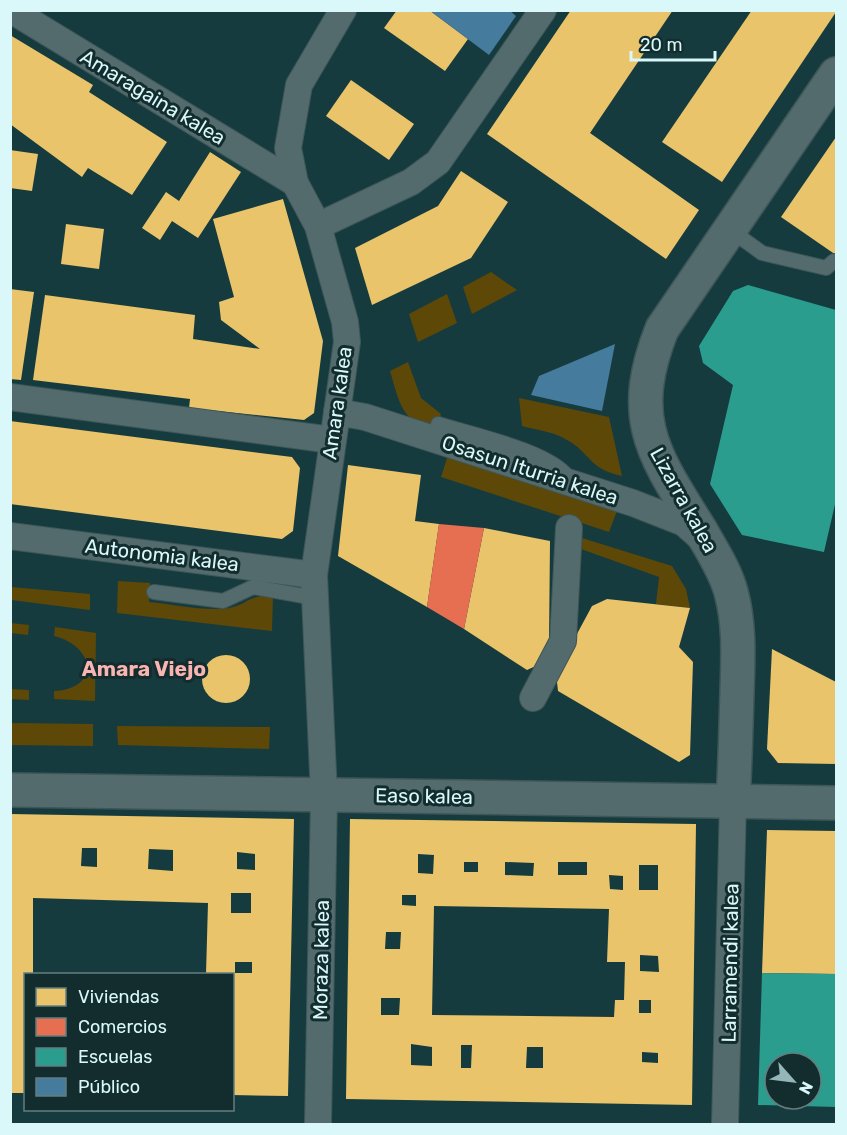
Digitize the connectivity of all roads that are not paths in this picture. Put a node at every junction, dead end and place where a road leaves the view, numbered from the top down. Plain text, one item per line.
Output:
1 (11, 10) edge
2 (343, 10) edge
3 (543, 10) edge
4 (837, 74) edge
5 (294, 183) junction
6 (318, 226) junction
7 (729, 229) junction
8 (834, 261) dead end
9 (10, 397) edge
10 (337, 412) junction
11 (438, 424) dead end
12 (332, 440) junction
13 (570, 481) junction
14 (569, 528) dead end
15 (10, 536) edge
16 (712, 550) junction
17 (315, 586) junction
18 (154, 592) dead end
19 (533, 698) dead end
20 (10, 790) edge
21 (324, 795) junction
22 (733, 801) junction
23 (837, 803) edge
24 (318, 1125) edge
25 (725, 1125) edge

1 - 5 street, Amaragaina kalea
2 - 5 street
3 - 6 street
4 - 7 main road, Lizarra kalea
5 - 6 street, Amara kalea
6 - 10 street, Amara kalea
7 - 8 lane
7 - 16 main road, Lizarra kalea
9 - 12 street
10 - 12 street, Amara kalea
10 - 13 street, Osasun Iturria kalea
11 - 13 lane
12 - 17 street, Amara kalea
13 - 16 street, Osasun Iturria kalea
14 - 19 street
15 - 17 street, Autonomia kalea
16 - 22 main road, Lizarra kalea
17 - 18 lane
17 - 21 street, Amara kalea
20 - 21 main road, Easo kalea
21 - 22 main road, Easo kalea
21 - 24 street, Moraza kalea
22 - 23 main road, Easo kalea
22 - 25 street, Larramendi kalea

